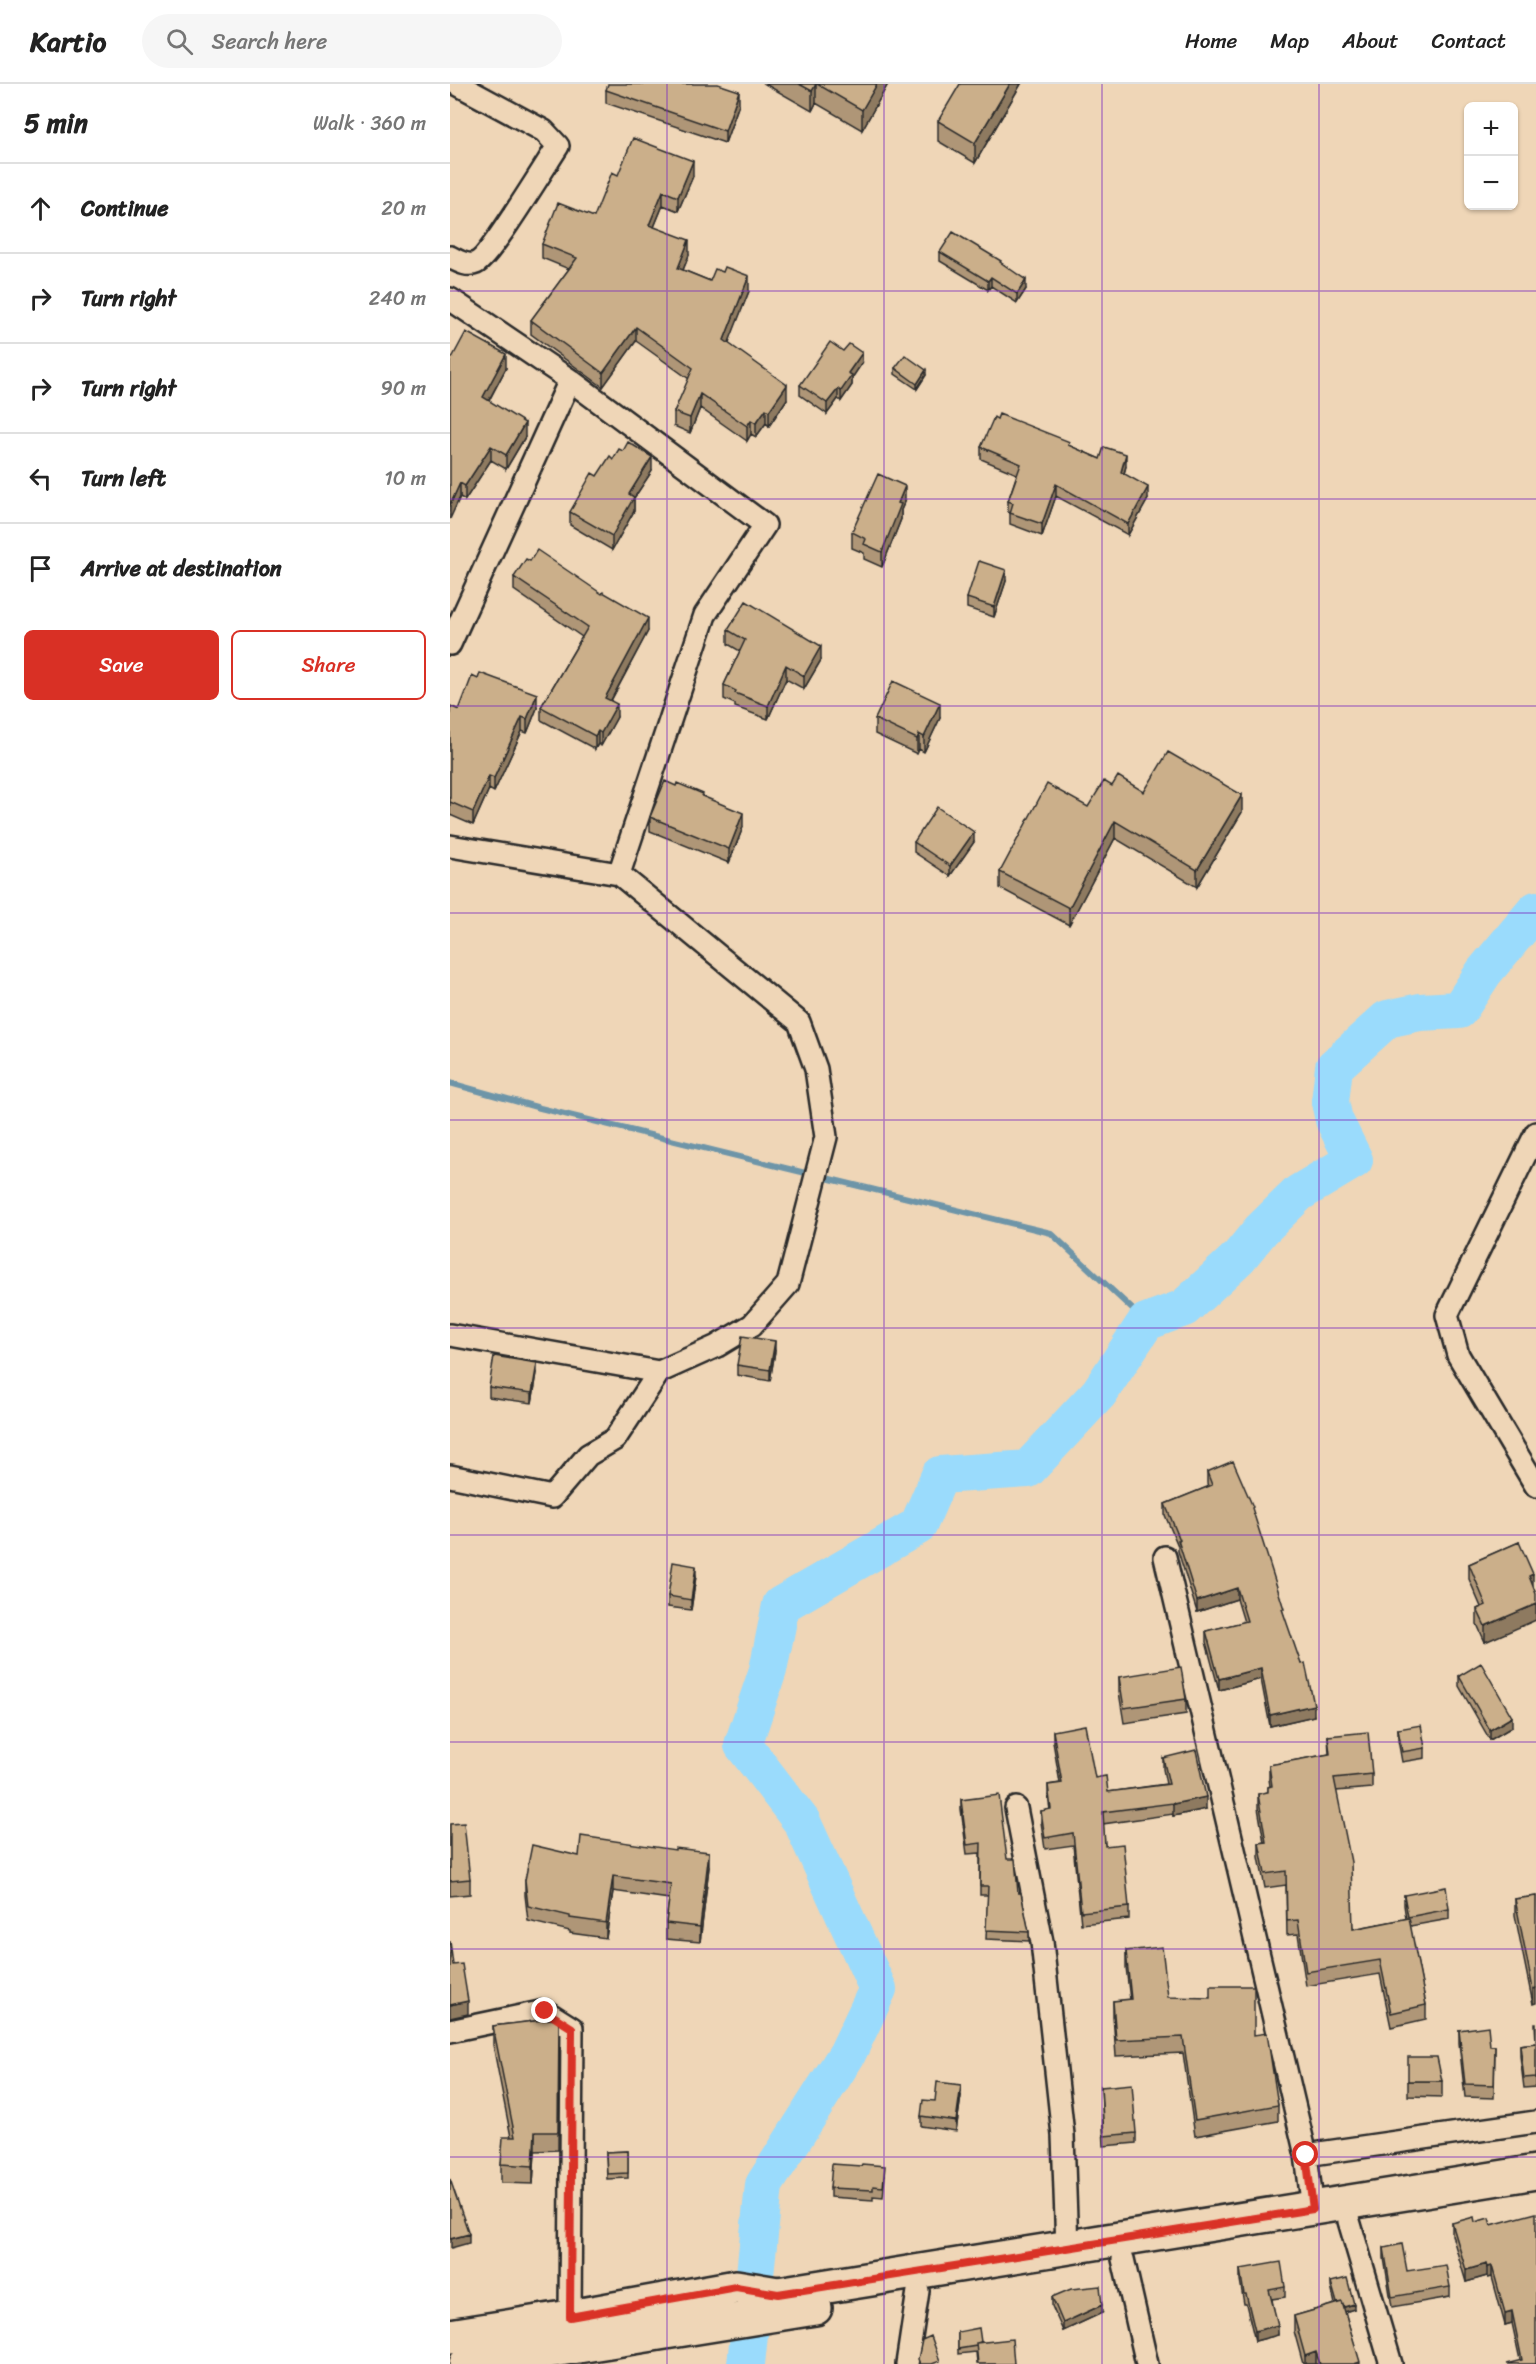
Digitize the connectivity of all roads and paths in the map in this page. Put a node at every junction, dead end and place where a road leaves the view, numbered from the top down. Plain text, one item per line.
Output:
1 (457, 84) edge
2 (450, 257) edge
3 (450, 299) edge
4 (570, 380) junction
5 (450, 644) edge
6 (450, 846) edge
7 (619, 874) junction
8 (1536, 1133) edge
9 (450, 1335) edge
10 (659, 1371) junction
11 (450, 1476) edge
12 (1536, 1486) edge
13 (1166, 1557) dead end
14 (1017, 1808) dead end
15 (450, 2031) edge
16 (1536, 2122) edge
17 (1306, 2155) junction
18 (1536, 2172) edge
19 (1536, 2189) edge
20 (1313, 2209) junction
21 (1349, 2221) junction
22 (1067, 2248) junction
23 (1123, 2259) junction
24 (918, 2291) junction
25 (570, 2317) junction
26 (450, 2336) edge
27 (466, 2364) edge
28 (907, 2364) edge
29 (1147, 2364) edge
30 (1391, 2364) edge

1 - 2 street
3 - 4 street
4 - 5 street
4 - 7 street
6 - 7 street
7 - 10 street
8 - 12 street
9 - 10 street
10 - 11 street
13 - 17 street
14 - 22 street
15 - 25 street
16 - 17 street
17 - 20 street
18 - 20 main road
19 - 21 main road
20 - 22 main road
21 - 23 main road
21 - 30 street
22 - 25 main road
23 - 24 main road
23 - 29 street
24 - 27 main road
24 - 28 street
25 - 26 main road

